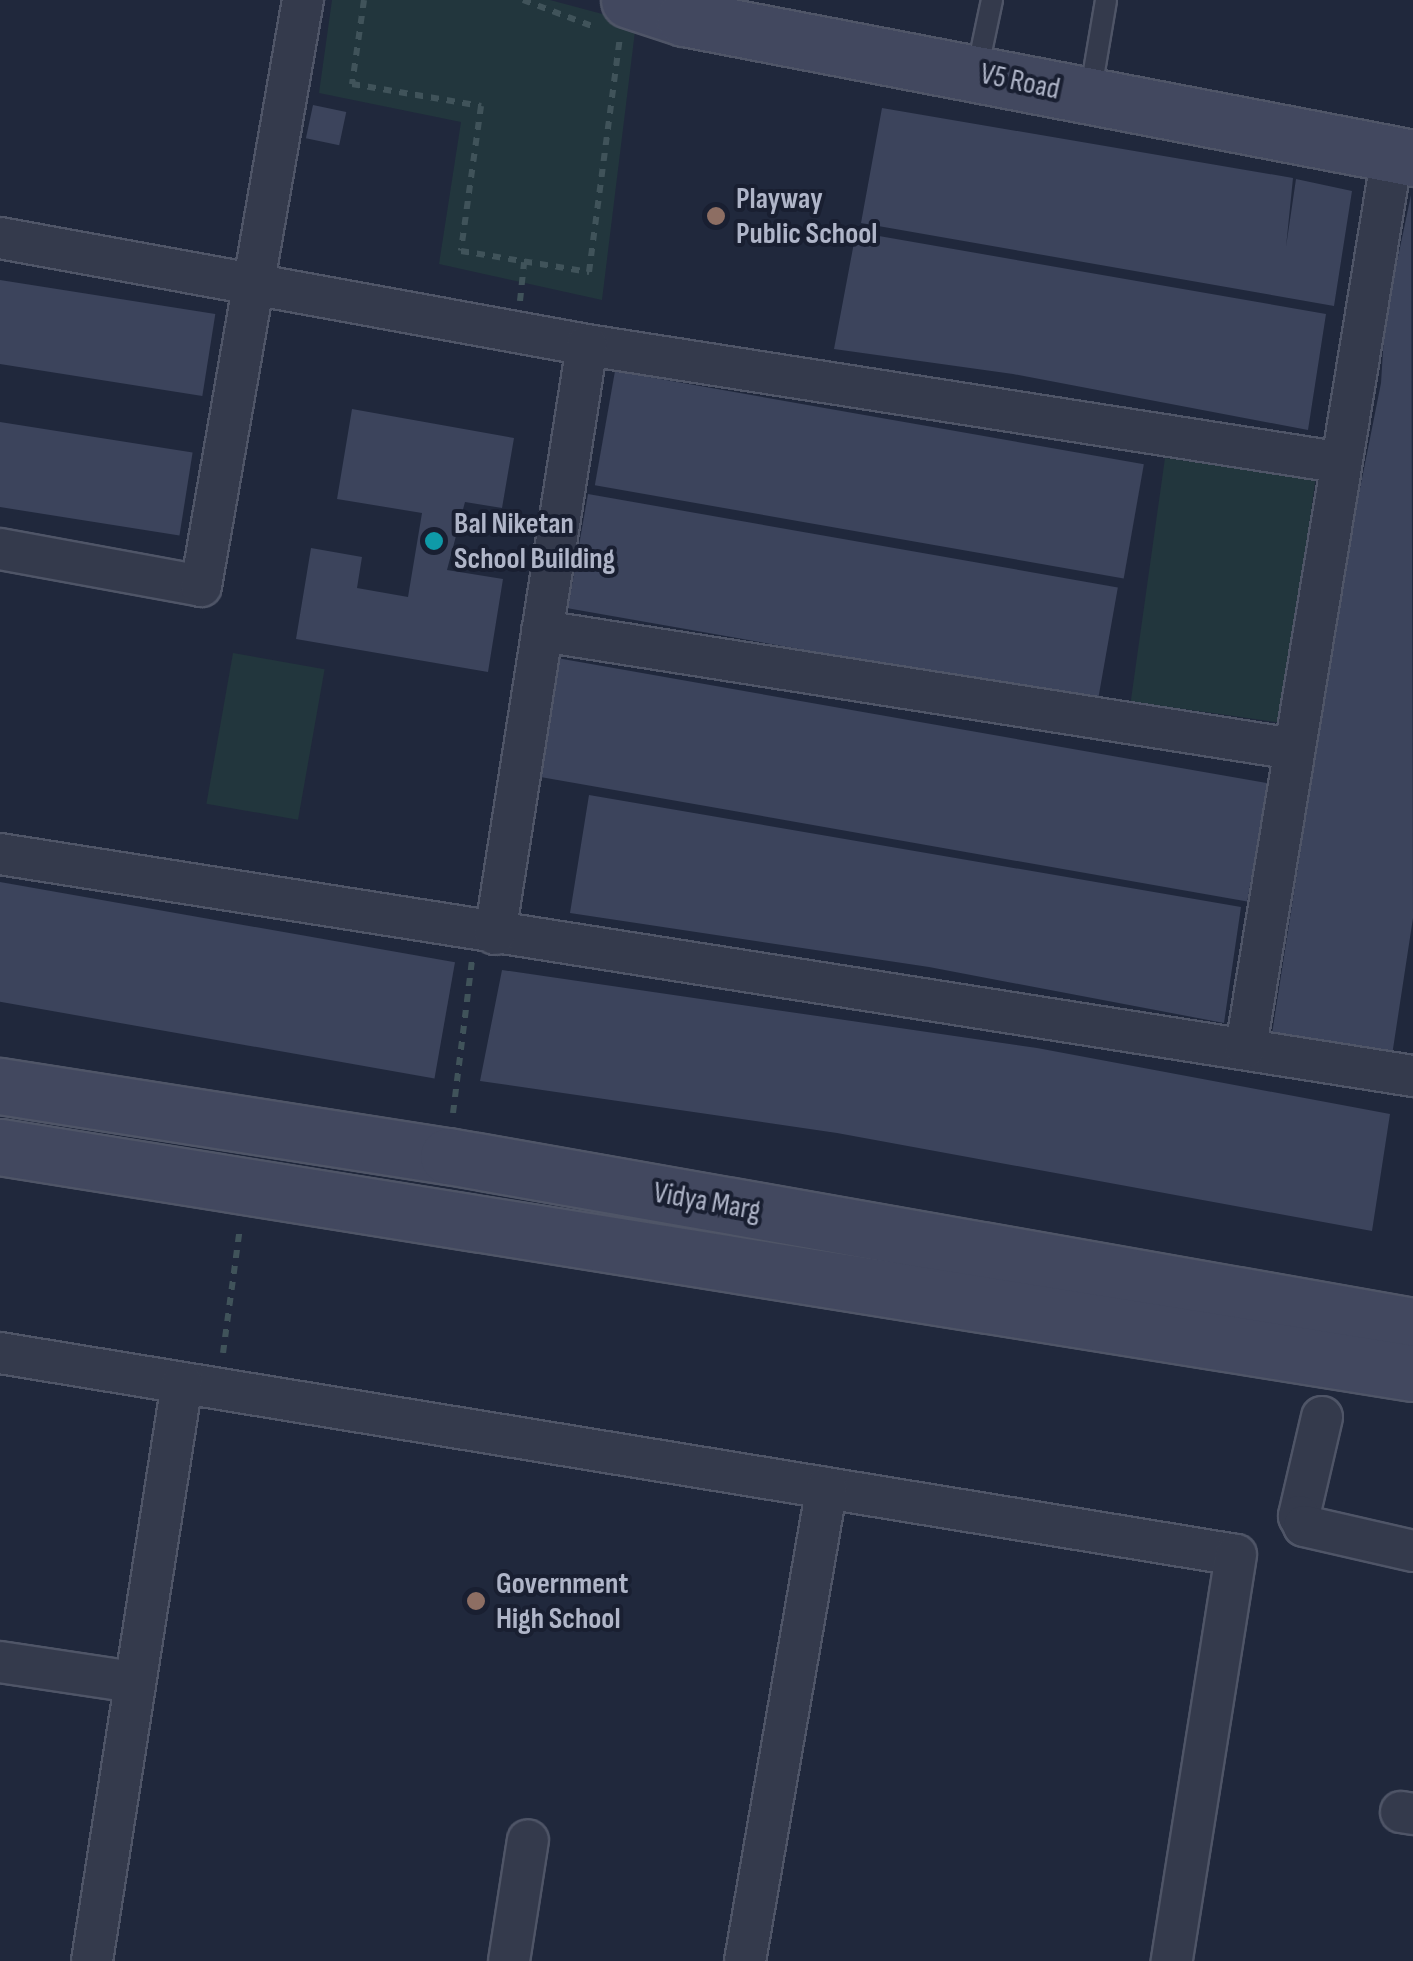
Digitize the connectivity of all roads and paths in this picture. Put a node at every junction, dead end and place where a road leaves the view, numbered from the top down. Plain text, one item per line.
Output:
1 (303, 0) edge
2 (364, 0) edge
3 (522, 0) edge
4 (628, 0) edge
5 (992, 0) edge
6 (1106, 0) edge
7 (977, 74) junction
8 (1090, 97) junction
9 (1402, 156) edge
10 (0, 238) edge
11 (251, 282) junction
12 (587, 345) junction
13 (1337, 462) junction
14 (0, 549) edge
15 (542, 631) junction
16 (1294, 749) junction
17 (0, 854) edge
18 (485, 932) junction
19 (1246, 1047) junction
20 (1413, 1076) edge
21 (0, 1086) edge
22 (0, 1147) edge
23 (448, 1156) junction
24 (246, 1186) junction
25 (1413, 1326) edge
26 (0, 1353) edge
27 (1413, 1374) edge
28 (200, 1386) junction
29 (1322, 1417) dead end
30 (826, 1488) junction
31 (1413, 1551) edge
32 (0, 1662) edge
33 (134, 1682) junction
34 (528, 1840) dead end
35 (92, 1961) edge
36 (509, 1961) edge
37 (745, 1961) edge
38 (1172, 1961) edge

1 - 11 street
2 - 3 path
4 - 7 main road, V5 Road
5 - 7 lane
6 - 8 lane
7 - 8 main road, V5 Road
8 - 9 main road, V5 Road
9 - 13 street
10 - 11 street
11 - 12 street
11 - 14 street
12 - 13 street
12 - 15 street
13 - 16 street
15 - 16 street
15 - 18 street
16 - 19 street
17 - 18 street
18 - 19 street
18 - 23 path
19 - 20 street
21 - 23 main road, Vidya Marg
22 - 24 main road, Vidya Marg
23 - 25 main road, Vidya Marg
24 - 27 main road, Vidya Marg
24 - 28 path
26 - 28 street
28 - 30 street
28 - 33 street
29 - 31 street
30 - 37 street
30 - 38 street
32 - 33 street
33 - 35 street
34 - 36 street

